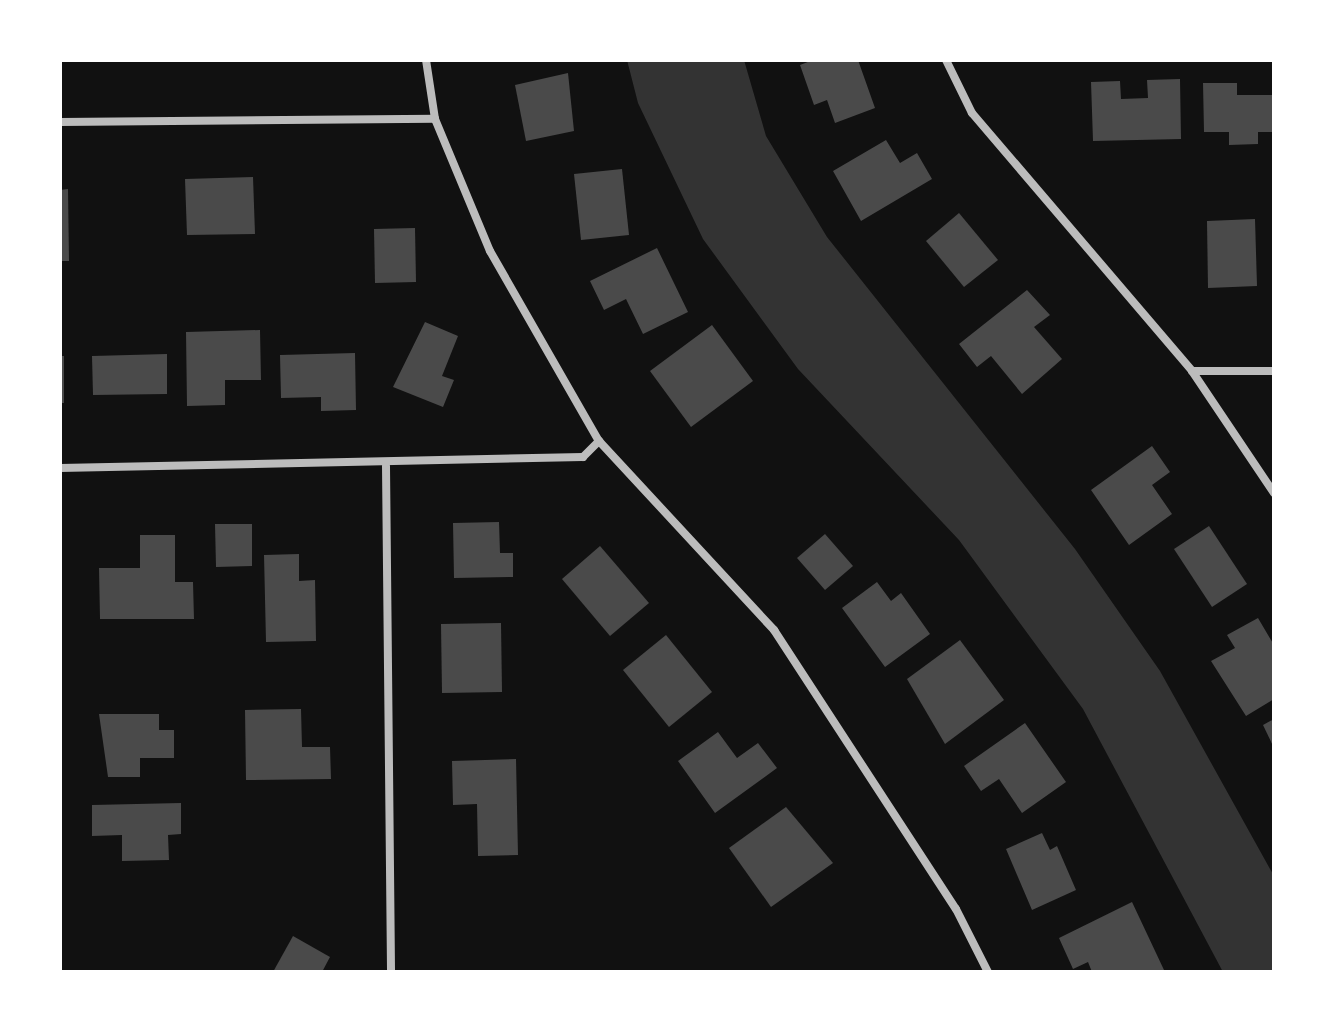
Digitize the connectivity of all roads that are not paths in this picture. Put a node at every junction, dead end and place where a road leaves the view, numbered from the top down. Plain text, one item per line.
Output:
1 (426, 60) edge
2 (946, 60) edge
3 (435, 119) junction
4 (60, 122) edge
5 (1192, 371) junction
6 (1274, 371) edge
7 (599, 441) junction
8 (386, 466) junction
9 (60, 468) edge
10 (1274, 493) edge
11 (391, 972) edge
12 (988, 972) edge

1 - 3 street
2 - 5 street
3 - 4 street
3 - 7 street
5 - 6 street
5 - 10 street
7 - 8 street
7 - 12 street
8 - 9 street
8 - 11 street

